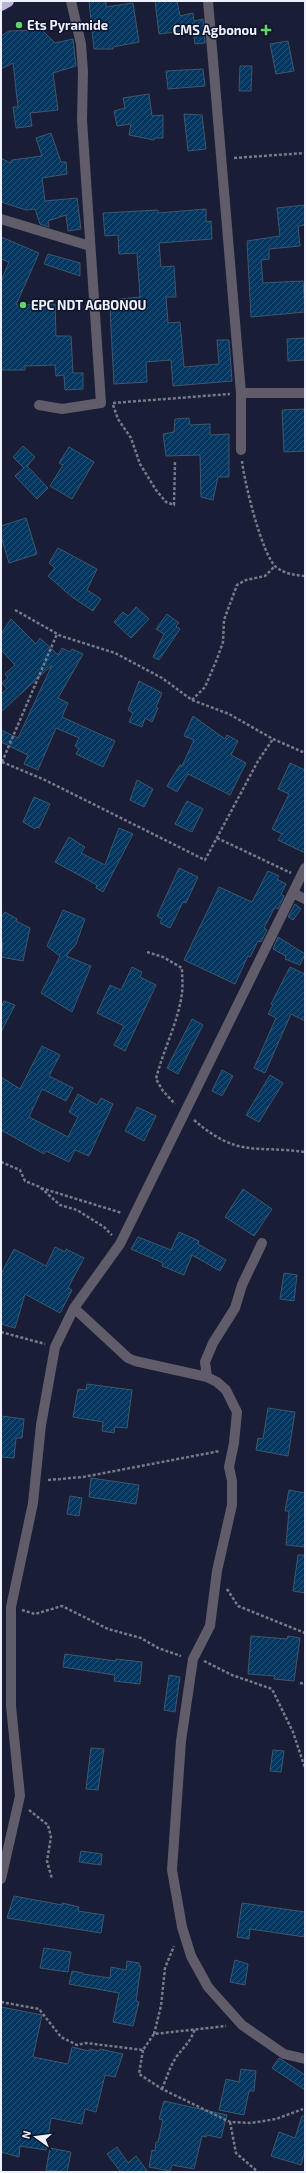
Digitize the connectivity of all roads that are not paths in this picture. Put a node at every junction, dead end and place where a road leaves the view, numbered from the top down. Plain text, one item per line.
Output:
1 (8, 1) edge
2 (70, 1) edge
3 (208, 1) edge
4 (1, 5) edge
5 (1, 219) edge
6 (90, 246) junction
7 (240, 393) junction
8 (305, 394) edge
9 (39, 405) dead end
10 (242, 450) road end
11 (305, 868) edge
12 (293, 893) junction
13 (305, 899) edge
14 (262, 1243) dead end
15 (74, 1308) junction
16 (207, 1377) junction
17 (1, 1879) edge
18 (305, 2059) edge

1 - 4 highway
2 - 6 street
3 - 7 street
5 - 6 street
6 - 9 street
7 - 8 street
7 - 10 street
11 - 12 street
12 - 13 street
12 - 15 street
14 - 16 street
15 - 16 street
15 - 17 street
16 - 18 street

